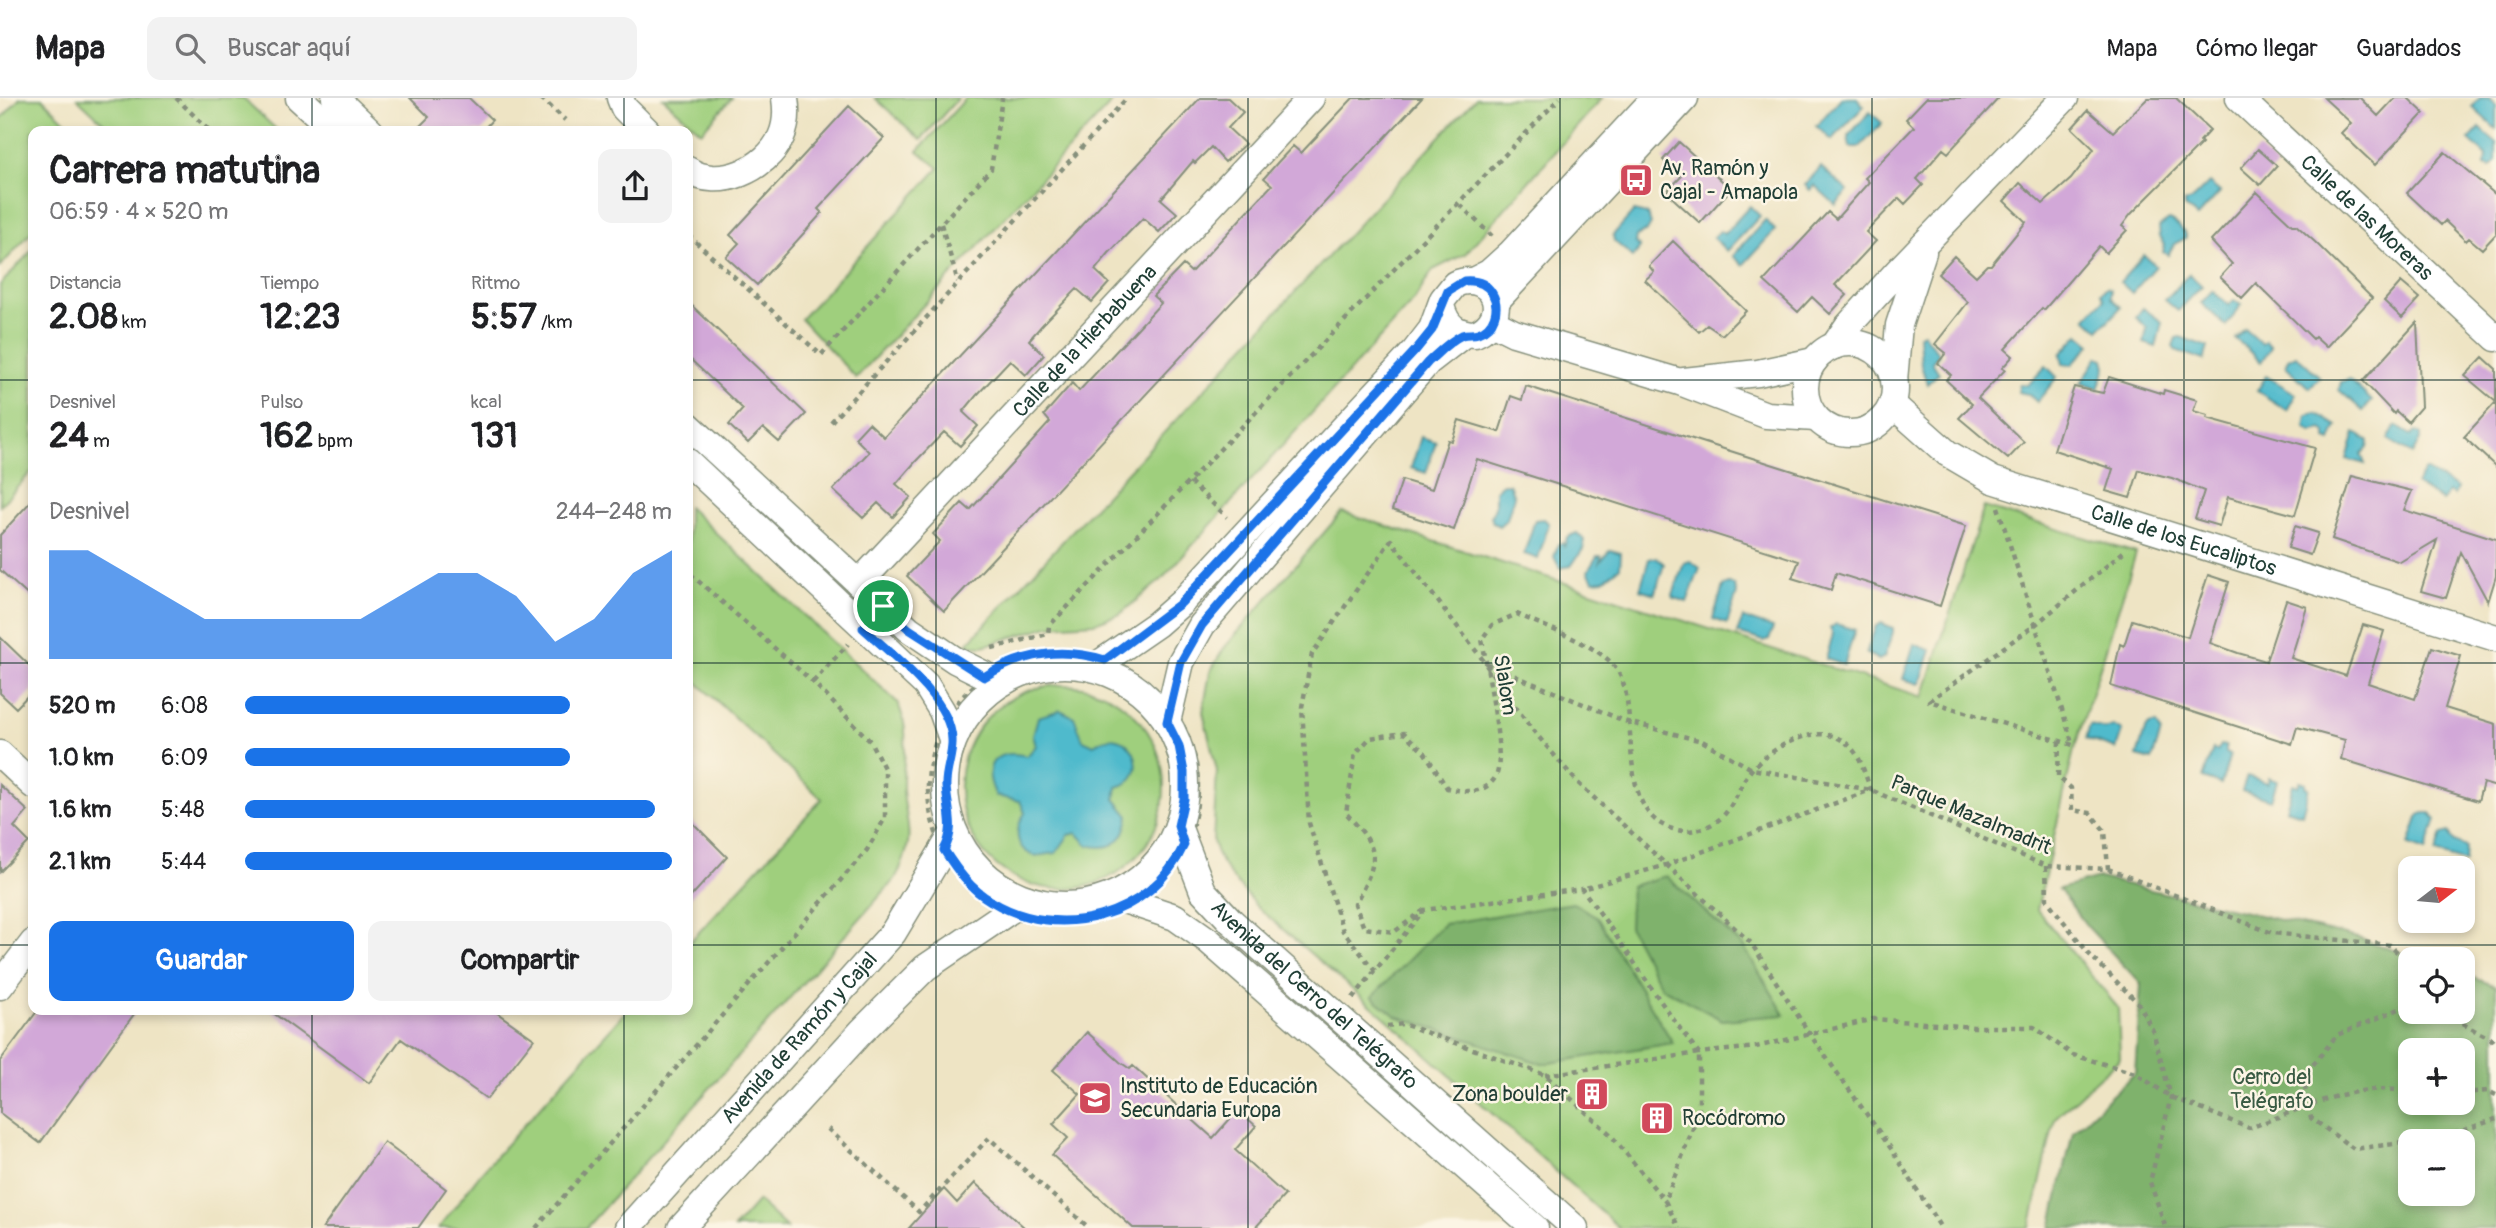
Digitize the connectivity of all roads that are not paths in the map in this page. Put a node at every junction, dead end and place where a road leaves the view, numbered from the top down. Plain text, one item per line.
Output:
1 (299, 98) edge
2 (335, 98) edge
3 (620, 98) edge
4 (785, 98) edge
5 (1311, 98) edge
6 (1655, 98) edge
7 (1685, 98) edge
8 (2065, 98) edge
9 (2239, 98) edge
10 (330, 126) edge
11 (365, 126) edge
12 (642, 126) edge
13 (693, 172) edge
14 (1926, 244) junction
15 (1473, 281) junction
16 (1443, 309) junction
17 (1494, 312) junction
18 (1464, 334) junction
19 (2496, 338) edge
20 (1824, 353) junction
21 (1680, 382) junction
22 (1893, 392) junction
23 (1816, 418) junction
24 (693, 430) edge
25 (693, 468) edge
26 (859, 583) junction
27 (2496, 638) edge
28 (1099, 664) junction
29 (993, 680) junction
30 (1169, 714) junction
31 (949, 729) junction
32 (0, 754) edge
33 (28, 780) edge
34 (1181, 836) junction
35 (948, 843) junction
36 (1123, 899) junction
37 (1018, 905) junction
38 (28, 950) edge
39 (0, 986) edge
40 (628, 1228) edge
41 (681, 1228) edge
42 (1535, 1228) edge
43 (1575, 1228) edge

1 - 10 street
2 - 11 street
3 - 12 street
4 - 13 street
5 - 26 street, Calle de la Hierbabuena
6 - 15 street
7 - 17 street
8 - 14 street
9 - 19 street, Calle de las Moreras
14 - 20 street
14 - 22 street
15 - 16 street
15 - 17 street
16 - 18 street
16 - 28 street
17 - 18 street
17 - 21 street
18 - 30 street
20 - 21 street
20 - 22 street
20 - 23 street
21 - 23 street
22 - 23 street
22 - 27 street, Calle de los Eucaliptos
24 - 26 street
25 - 31 street
26 - 29 street
28 - 29 street
28 - 30 street
29 - 31 street
30 - 34 street
31 - 35 street
32 - 33 street
34 - 36 street
34 - 43 street, Avenida del Cerro del Telégrafo
35 - 37 street
35 - 40 street, Avenida de Ramón y Cajal
36 - 37 street
36 - 42 street, Avenida del Cerro del Telégrafo
37 - 41 street, Avenida de Ramón y Cajal
38 - 39 street

